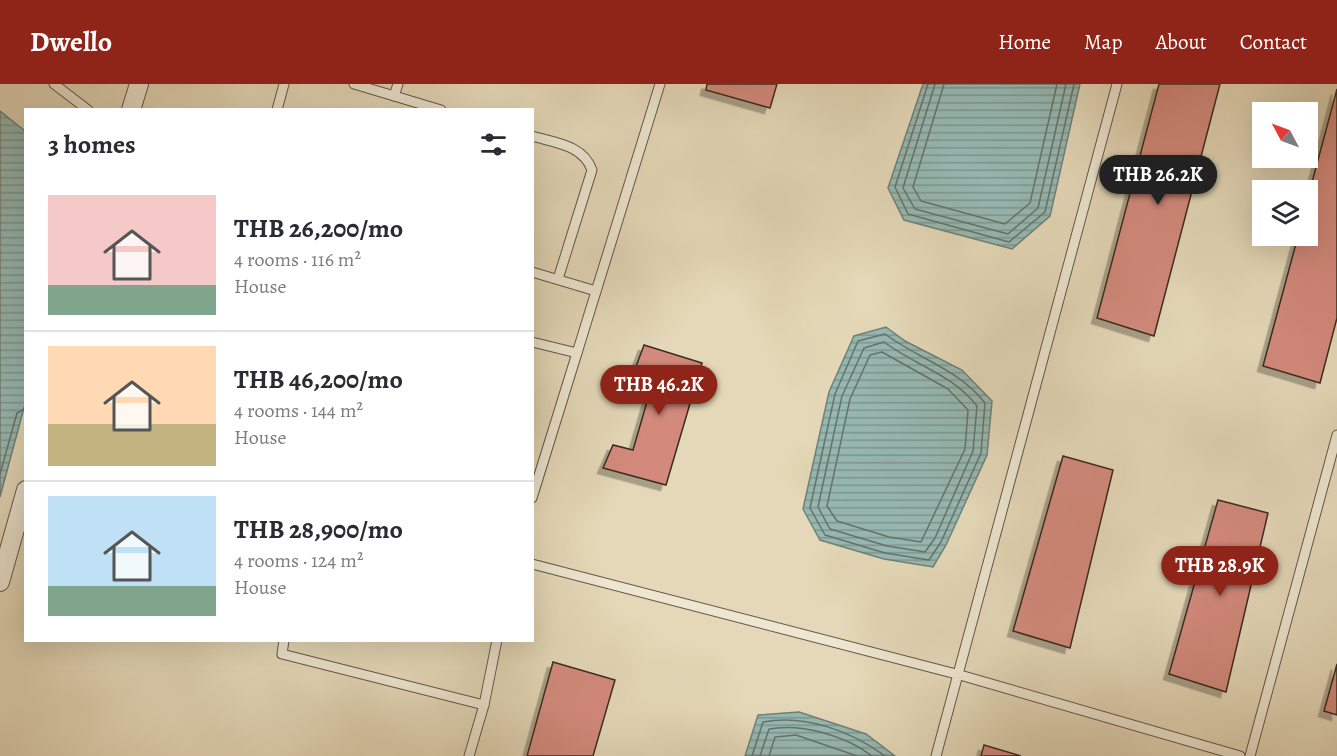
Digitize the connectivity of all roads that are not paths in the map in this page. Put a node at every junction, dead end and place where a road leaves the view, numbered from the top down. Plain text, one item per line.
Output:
1 (54, 84) edge
2 (139, 84) edge
3 (284, 84) edge
4 (354, 84) edge
5 (398, 84) edge
6 (660, 84) edge
7 (1117, 84) edge
8 (394, 96) junction
9 (85, 108) edge
10 (132, 108) edge
11 (278, 108) edge
12 (434, 108) edge
13 (534, 137) edge
14 (534, 273) edge
15 (558, 279) junction
16 (596, 291) junction
17 (534, 342) edge
18 (577, 353) junction
19 (1337, 435) edge
20 (534, 492) edge
21 (24, 497) edge
22 (534, 565) edge
23 (0, 582) edge
24 (284, 642) edge
25 (497, 642) edge
26 (960, 675) junction
27 (484, 705) junction
28 (469, 756) edge
29 (936, 756) edge
30 (1240, 756) edge
31 (1250, 756) edge

1 - 9 lane
2 - 10 street
3 - 11 lane
4 - 8 lane
5 - 8 lane
6 - 16 lane
7 - 26 lane
8 - 12 lane
13 - 15 lane
14 - 15 lane
15 - 16 lane
16 - 18 lane
17 - 18 lane
18 - 20 lane
19 - 31 lane
21 - 23 street
22 - 26 lane
24 - 27 lane
25 - 27 lane
26 - 29 lane
26 - 30 lane
27 - 28 lane

